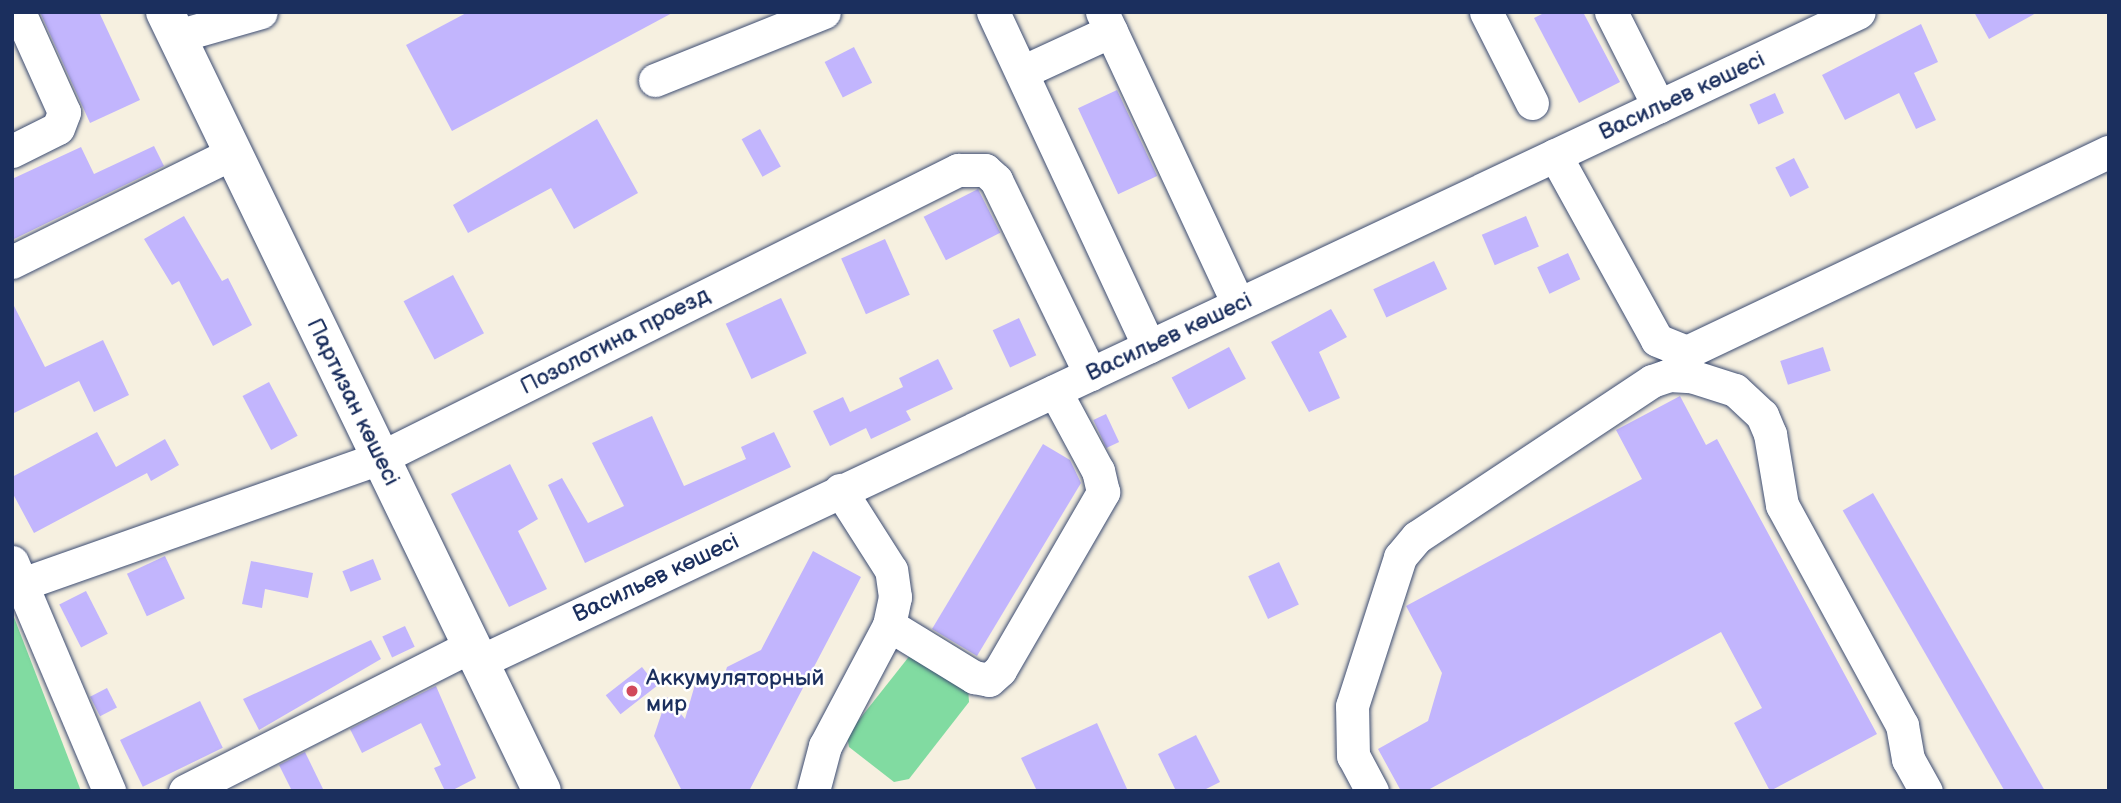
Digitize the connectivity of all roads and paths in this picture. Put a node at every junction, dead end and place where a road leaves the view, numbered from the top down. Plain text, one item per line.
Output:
1 (19, 12) edge
2 (261, 12) edge
3 (824, 12) edge
4 (993, 12) edge
5 (1486, 12) edge
6 (1611, 12) edge
7 (1842, 16) edge
8 (1106, 22) edge
9 (171, 24) edge
10 (1021, 72) junction
11 (655, 80) dead end
12 (1532, 103) dead end
13 (1659, 107) junction
14 (12, 151) edge
15 (2109, 152) edge
16 (233, 153) junction
17 (1555, 155) junction
18 (12, 262) edge
19 (1238, 304) junction
20 (1149, 346) junction
21 (1090, 374) junction
22 (1055, 390) junction
23 (380, 458) junction
24 (840, 490) junction
25 (17, 573) edge
26 (890, 625) junction
27 (475, 654) junction
28 (109, 791) edge
29 (185, 791) edge
30 (542, 791) edge
31 (813, 791) edge
32 (1372, 791) edge
33 (1926, 791) edge

1 - 14 street
2 - 9 street
3 - 11 street
4 - 10 street
5 - 12 street
6 - 13 street
7 - 13 street, Васильев көшесі
8 - 10 street
8 - 19 street
9 - 16 main road, Партизан көшесі
10 - 20 street
13 - 17 street, Васильев көшесі
15 - 17 street
16 - 18 street
16 - 23 main road, Партизан көшесі
17 - 19 street, Васильев көшесі
19 - 20 street, Васильев көшесі
20 - 21 street, Васильев көшесі
21 - 22 street, Васильев көшесі
21 - 23 street, Позолотина проезд
22 - 24 street, Васильев көшесі
22 - 26 street
23 - 25 street, Позолотина проезд
23 - 27 main road, Партизан көшесі
24 - 26 street
24 - 27 street, Васильев көшесі
25 - 28 street
26 - 31 street
27 - 29 street, Васильев көшесі
27 - 30 main road, Партизан көшесі
32 - 33 street

